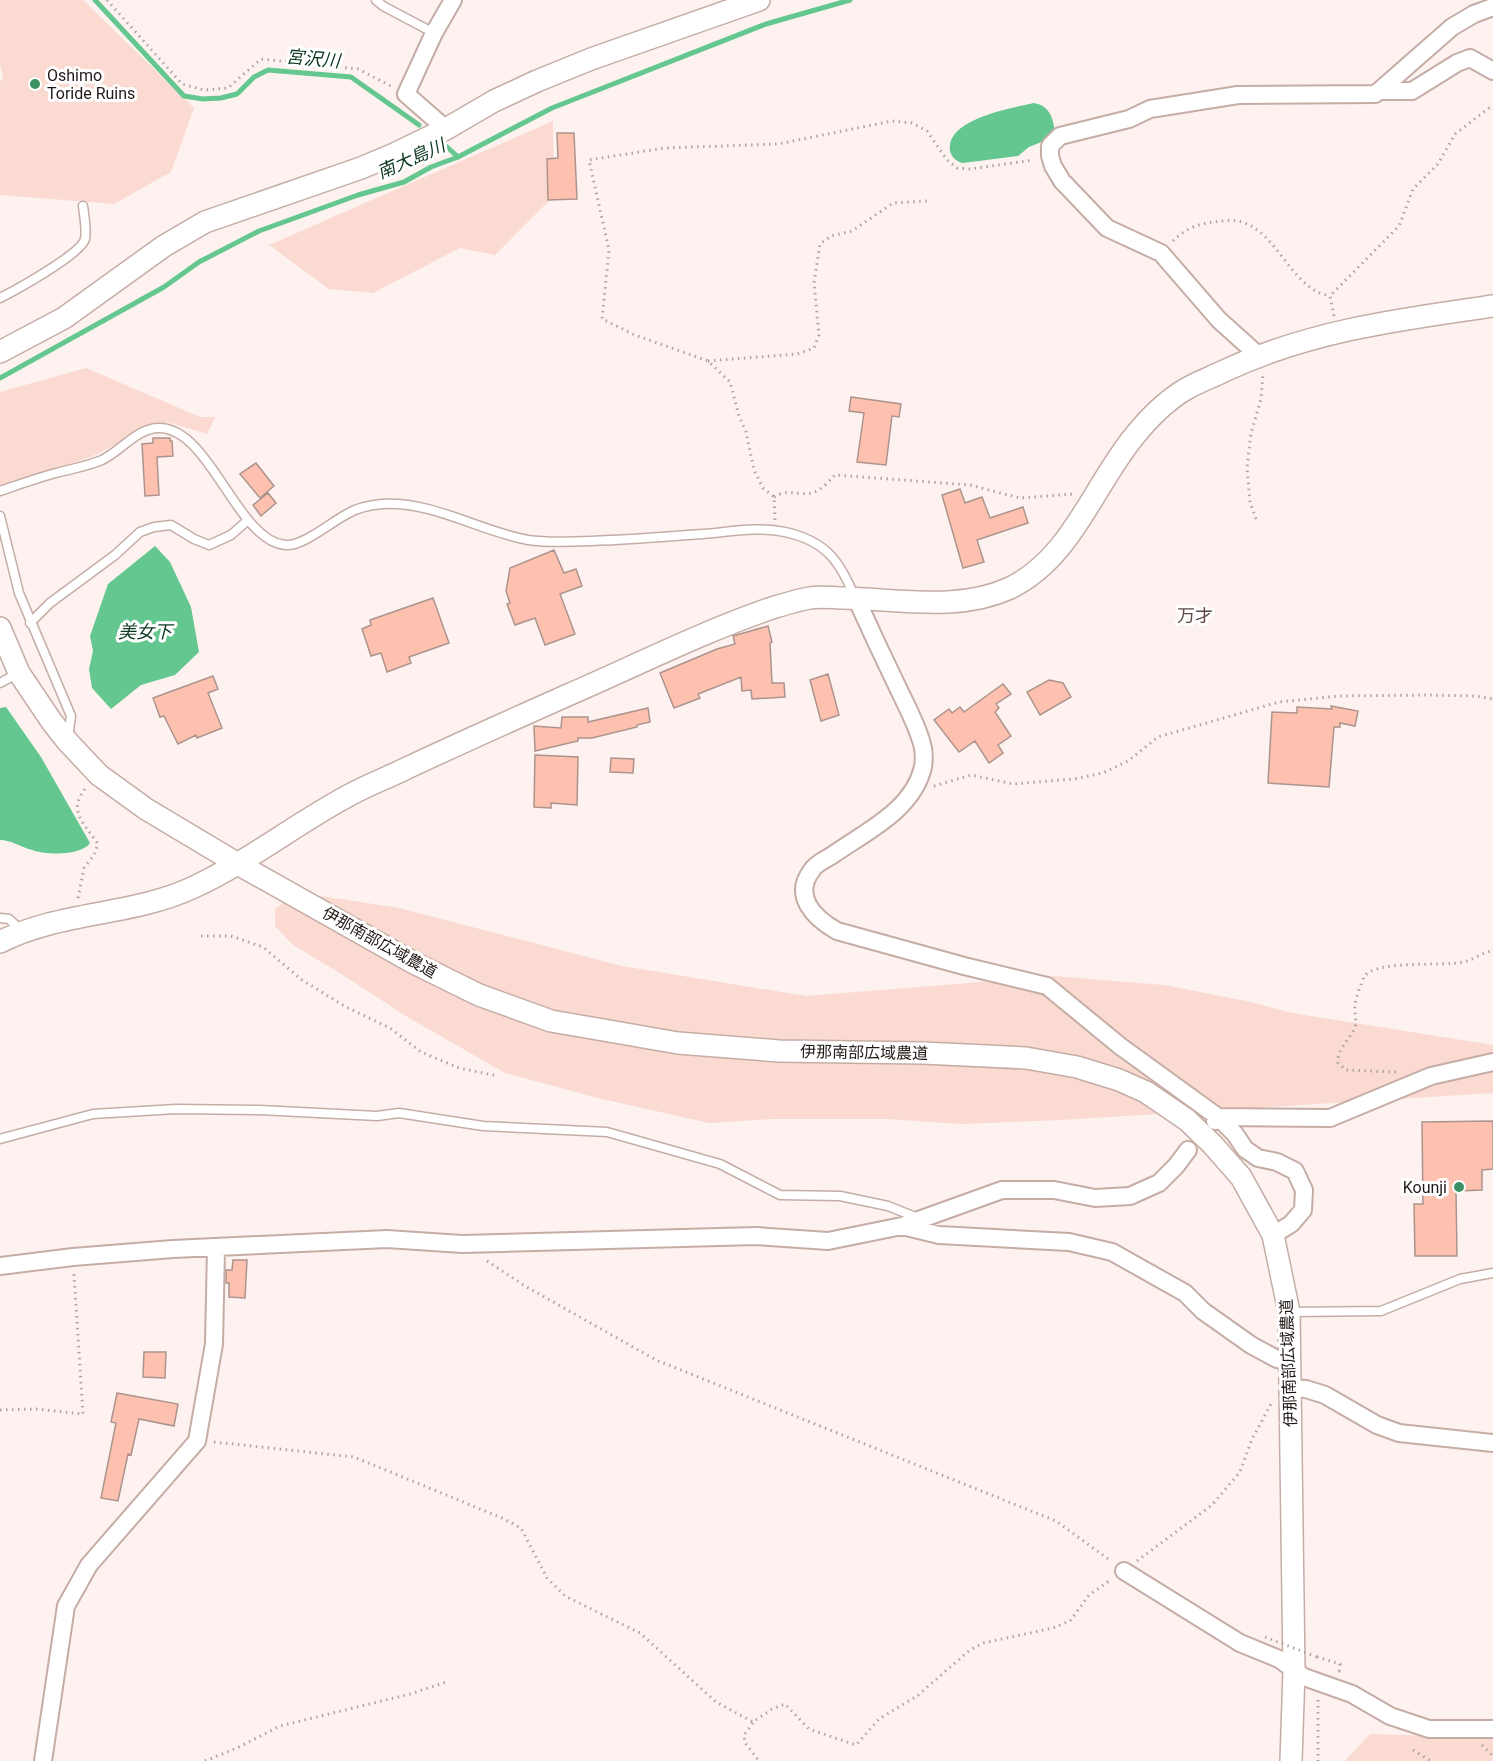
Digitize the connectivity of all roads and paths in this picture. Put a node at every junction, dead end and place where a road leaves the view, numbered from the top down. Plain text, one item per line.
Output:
1 (107, 0) edge
2 (375, 0) edge
3 (453, 0) edge
4 (759, 0) edge
5 (1493, 6) edge
6 (434, 33) junction
7 (1493, 70) edge
8 (1379, 91) junction
9 (406, 94) junction
10 (1493, 105) edge
11 (446, 129) junction
12 (1053, 166) junction
13 (927, 201) dead end
14 (83, 206) dead end
15 (1161, 253) junction
16 (1330, 296) junction
17 (0, 298) edge
18 (1493, 306) edge
19 (1338, 332) junction
20 (0, 352) edge
21 (1258, 355) junction
22 (708, 361) junction
23 (0, 491) edge
24 (1096, 491) junction
25 (774, 497) junction
26 (0, 516) edge
27 (1256, 519) dead end
28 (248, 520) junction
29 (776, 531) junction
30 (856, 598) junction
31 (30, 623) junction
32 (0, 628) edge
33 (19, 673) junction
34 (0, 683) edge
35 (1493, 699) edge
36 (67, 741) junction
37 (90, 783) dead end
38 (912, 793) junction
39 (238, 864) junction
40 (78, 901) dead end
41 (0, 918) edge
42 (24, 932) junction
43 (201, 936) dead end
44 (0, 942) edge
45 (1493, 951) edge
46 (1493, 1062) edge
47 (1396, 1072) dead end
48 (498, 1076) dead end
49 (1215, 1120) junction
50 (0, 1139) edge
51 (1188, 1150) dead end
52 (921, 1219) junction
53 (902, 1226) junction
54 (1272, 1235) junction
55 (462, 1244) junction
56 (216, 1248) junction
57 (73, 1257) junction
58 (0, 1266) edge
59 (1493, 1273) edge
60 (1289, 1312) junction
61 (1290, 1362) junction
62 (1290, 1388) junction
63 (0, 1410) edge
64 (197, 1440) junction
65 (1493, 1443) edge
66 (1124, 1571) junction
67 (1265, 1637) dead end
68 (1328, 1668) dead end
69 (1294, 1671) junction
70 (1314, 1681) junction
71 (446, 1682) dead end
72 (753, 1722) junction
73 (1493, 1729) edge
74 (1413, 1750) dead end
75 (1291, 1753) edge
76 (44, 1761) edge
77 (205, 1761) edge
78 (759, 1761) edge
79 (1318, 1761) edge
80 (1431, 1761) edge

1 - 9 path
2 - 6 lane
3 - 6 street
4 - 11 street
5 - 8 street
6 - 9 street
7 - 8 street
8 - 12 street
9 - 11 street
10 - 16 path
11 - 20 street
12 - 15 street
12 - 22 path
13 - 22 path
14 - 17 lane
15 - 16 path
15 - 21 street
16 - 19 path
18 - 19 street
19 - 21 street
21 - 24 street
21 - 27 path
22 - 25 path
23 - 28 lane
24 - 25 path
24 - 30 street
25 - 29 path
26 - 31 lane
28 - 29 lane
28 - 31 lane
29 - 30 lane
30 - 38 street
30 - 39 street
31 - 36 lane
32 - 33 street, 伊那南部広域農道
33 - 34 lane
33 - 36 street, 伊那南部広域農道
35 - 38 path
36 - 39 street, 伊那南部広域農道
37 - 40 path
38 - 49 street
39 - 42 street
39 - 54 street, 伊那南部広域農道
41 - 42 lane
42 - 44 street
43 - 48 path
45 - 47 path
46 - 49 street
49 - 54 street
50 - 52 lane
51 - 52 street
52 - 53 street
53 - 55 street
53 - 61 street
54 - 60 street, 伊那南部広域農道
55 - 56 street
55 - 66 path
56 - 57 street
56 - 64 street
57 - 58 street
57 - 63 path
59 - 60 lane
60 - 61 street, 伊那南部広域農道
61 - 62 street, 伊那南部広域農道
62 - 65 street
62 - 66 path
62 - 69 street, 伊那南部広域農道
64 - 72 path
64 - 76 street
66 - 69 street
66 - 72 path
67 - 68 path, bridge
69 - 70 street
69 - 75 street, 伊那南部広域農道
70 - 73 street
70 - 79 path
71 - 77 path
72 - 78 path
74 - 80 path

